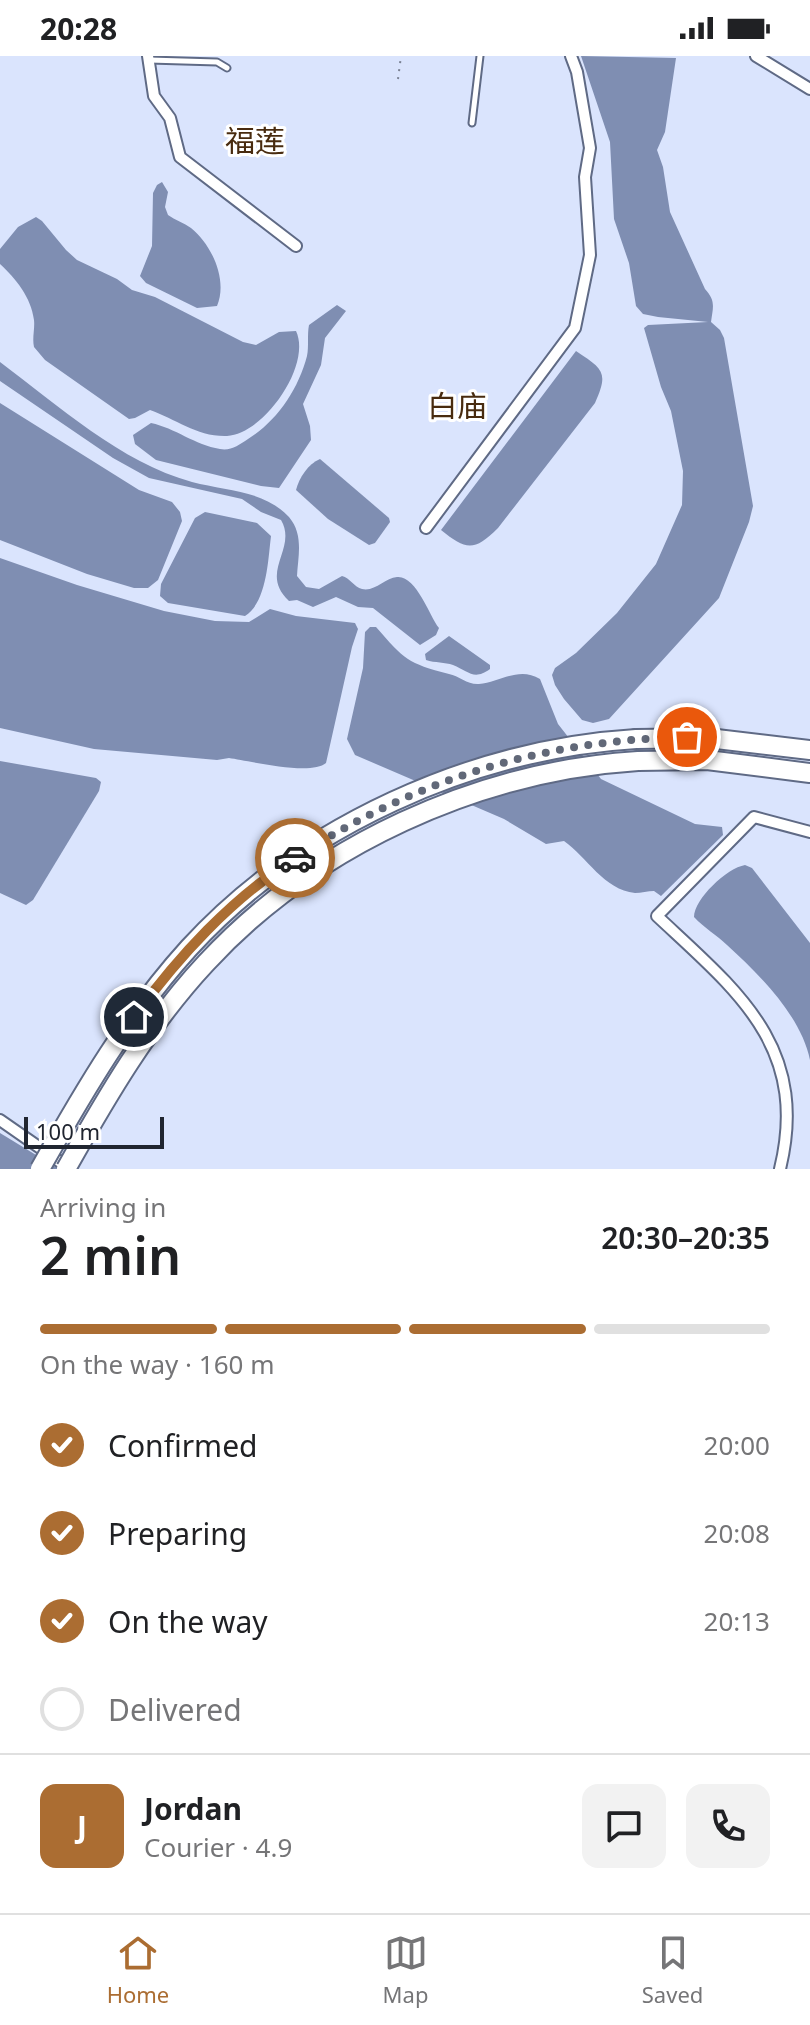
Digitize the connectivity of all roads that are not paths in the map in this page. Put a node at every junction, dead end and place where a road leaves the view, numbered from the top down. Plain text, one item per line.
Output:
1 (480, 56) edge
2 (571, 56) edge
3 (756, 56) edge
4 (149, 58) edge
5 (227, 68) dead end
6 (810, 89) edge
7 (472, 123) dead end
8 (296, 246) dead end
9 (426, 528) dead end
10 (810, 750) edge
11 (810, 773) edge
12 (810, 832) edge
13 (0, 1120) edge
14 (40, 1169) edge
15 (68, 1169) edge
16 (780, 1169) edge

1 - 7 lane
2 - 9 street
3 - 6 street
4 - 5 lane
4 - 8 street
10 - 14 highway, bridge
11 - 15 highway, bridge
12 - 16 street
13 - 15 street

